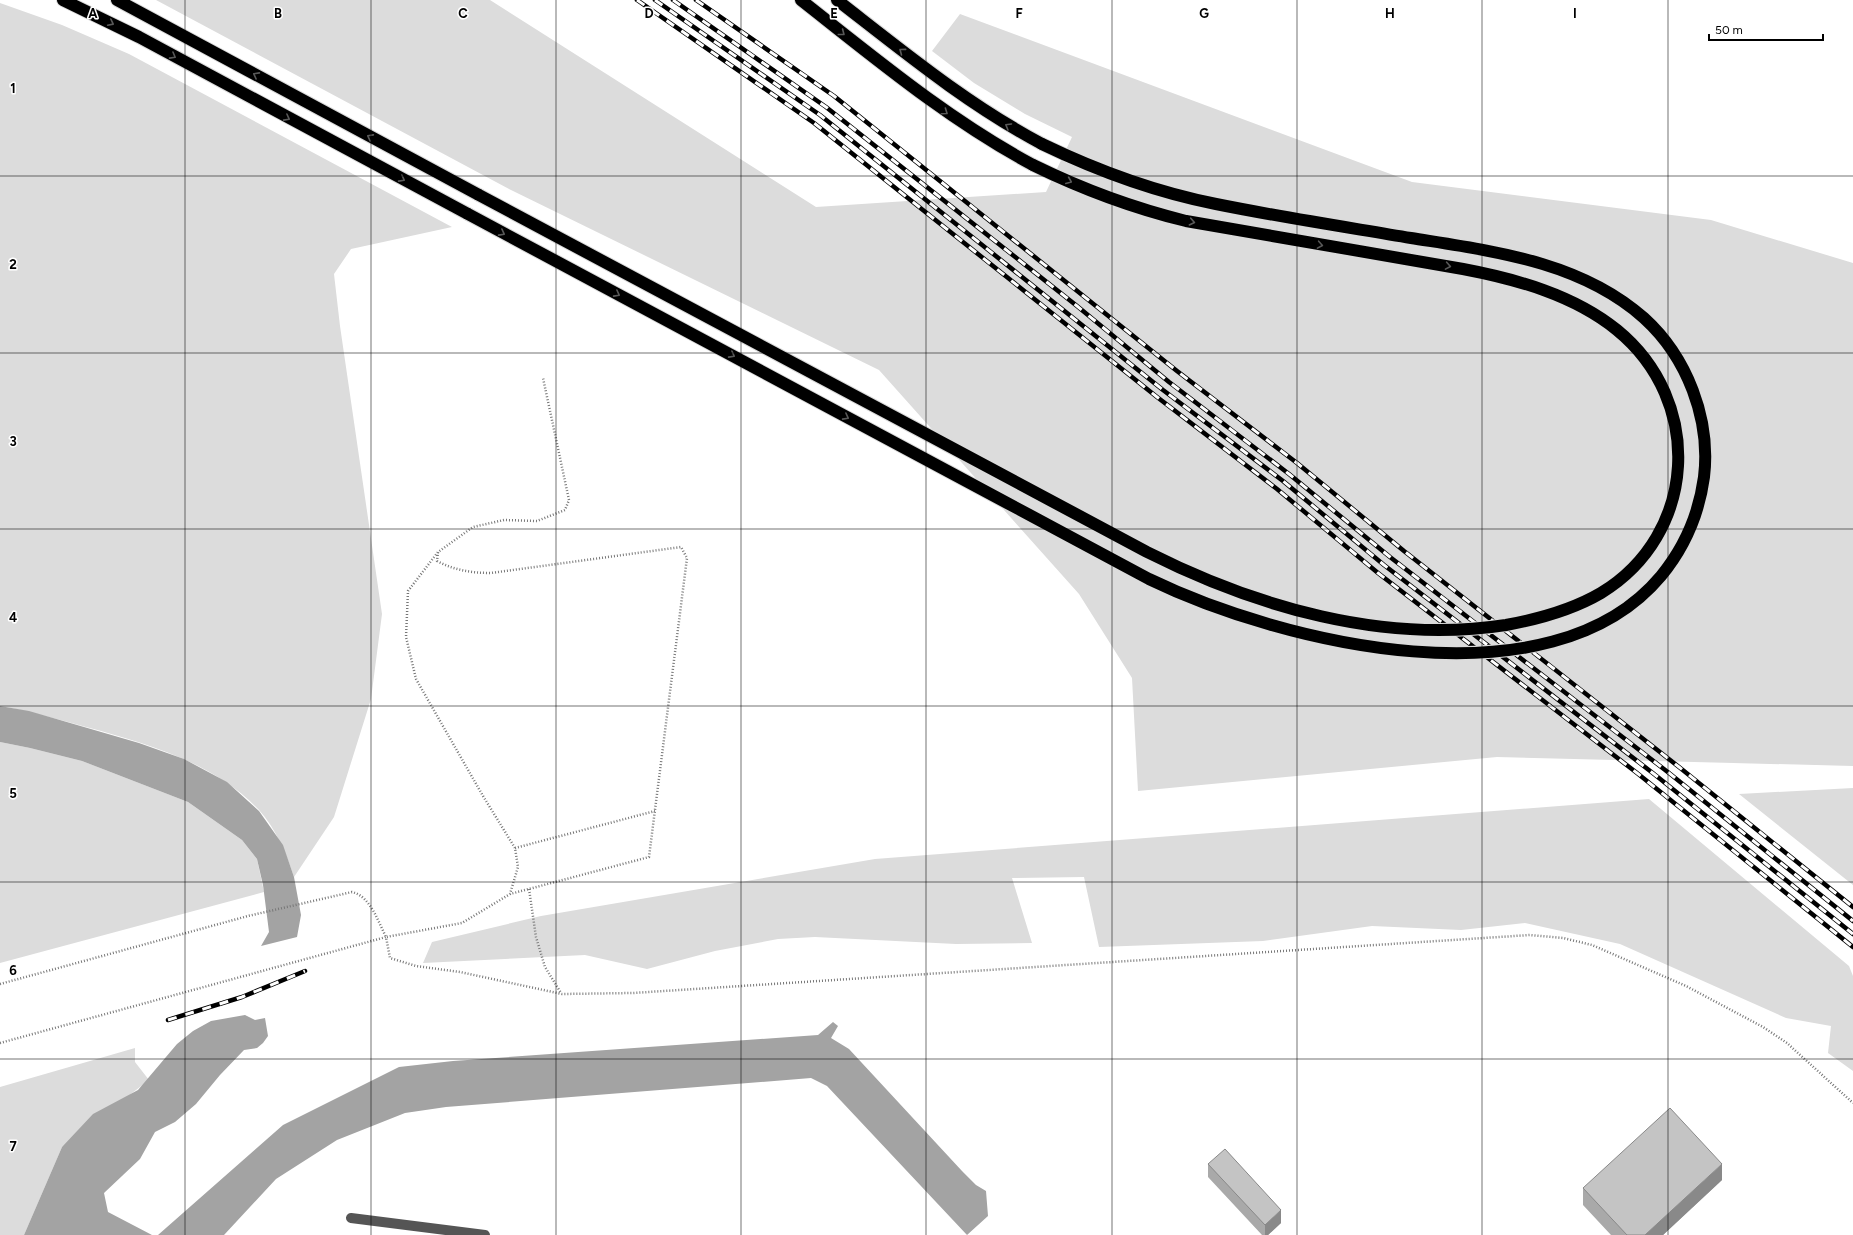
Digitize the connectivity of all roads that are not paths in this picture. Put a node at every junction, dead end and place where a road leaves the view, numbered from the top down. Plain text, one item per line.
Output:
1 (63, 0) edge
2 (117, 0) edge
3 (800, 0) edge
4 (836, 0) edge
5 (351, 1218) dead end
6 (485, 1235) edge

1 -> 4 highway, bridge
3 -> 2 highway, bridge
5 - 6 lane

